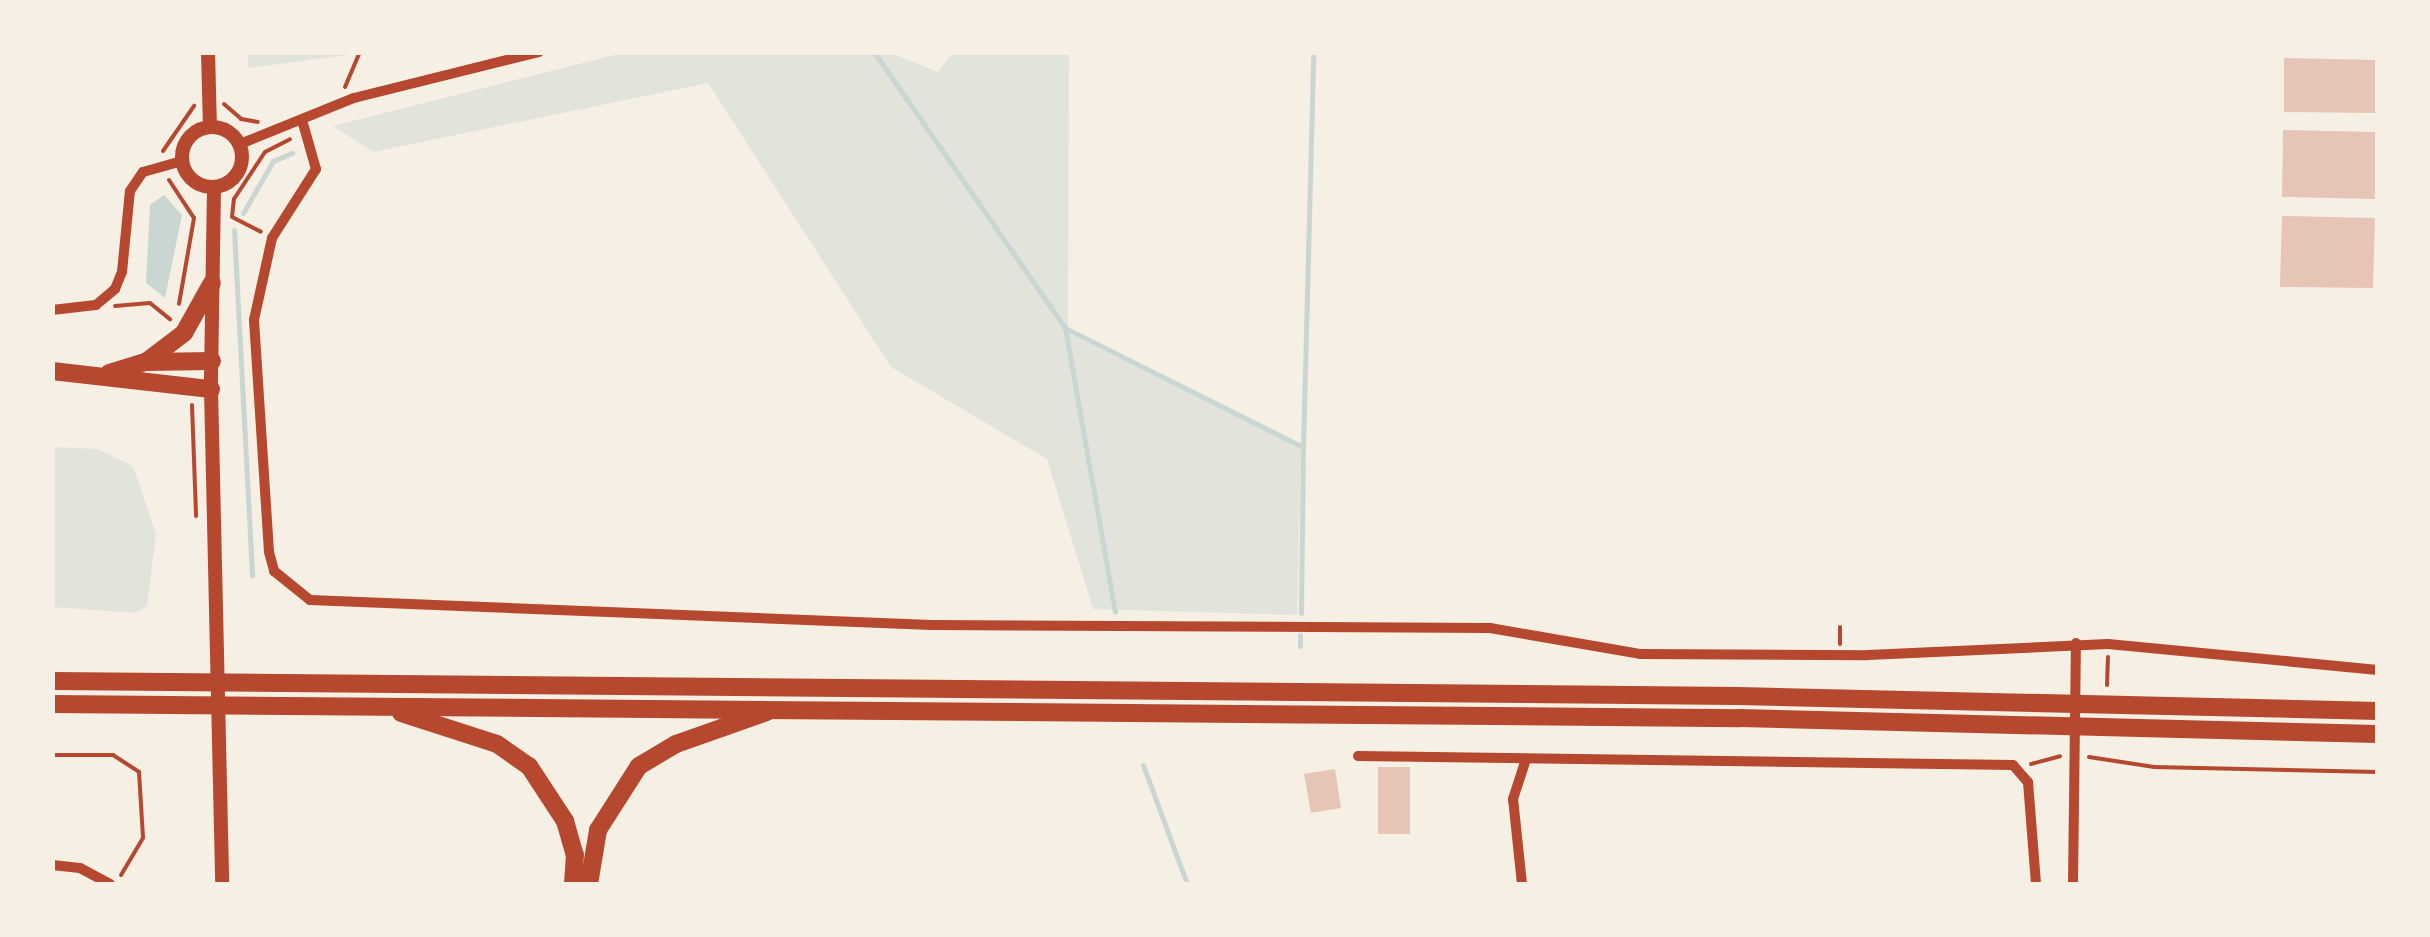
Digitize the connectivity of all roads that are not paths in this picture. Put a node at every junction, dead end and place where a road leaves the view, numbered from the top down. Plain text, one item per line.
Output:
1 (208, 52) edge
2 (539, 52) edge
3 (302, 120) junction
4 (210, 126) junction
5 (240, 144) junction
6 (182, 161) junction
7 (214, 188) junction
8 (212, 283) junction
9 (52, 310) edge
10 (212, 361) junction
11 (146, 362) junction
12 (52, 371) edge
13 (109, 372) junction
14 (211, 389) junction
15 (2076, 649) junction
16 (2378, 670) edge
17 (59, 679) edge
18 (52, 704) edge
19 (381, 707) junction
20 (777, 709) junction
21 (2378, 710) edge
22 (2378, 734) edge
23 (1358, 756) dead end
24 (1524, 763) junction
25 (52, 865) edge
26 (109, 884) edge
27 (222, 884) edge
28 (574, 884) edge
29 (589, 884) edge
30 (1522, 884) edge
31 (2036, 884) edge
32 (2073, 884) edge

1 - 4 street
2 - 3 street
3 - 5 street
3 - 15 street
4 - 5 street
4 - 6 street
5 - 7 street
6 - 7 street
6 - 9 street
7 - 8 street
8 - 10 street
8 - 11 highway
10 - 11 highway
10 - 14 street
11 - 13 highway
12 - 13 highway
13 - 14 highway
14 - 27 street
15 - 16 street
15 - 32 street
17 - 21 highway
18 - 19 highway
19 - 20 highway
19 - 28 highway
20 - 22 highway
20 - 29 highway
23 - 24 street
24 - 30 street
24 - 31 street
25 - 26 street

